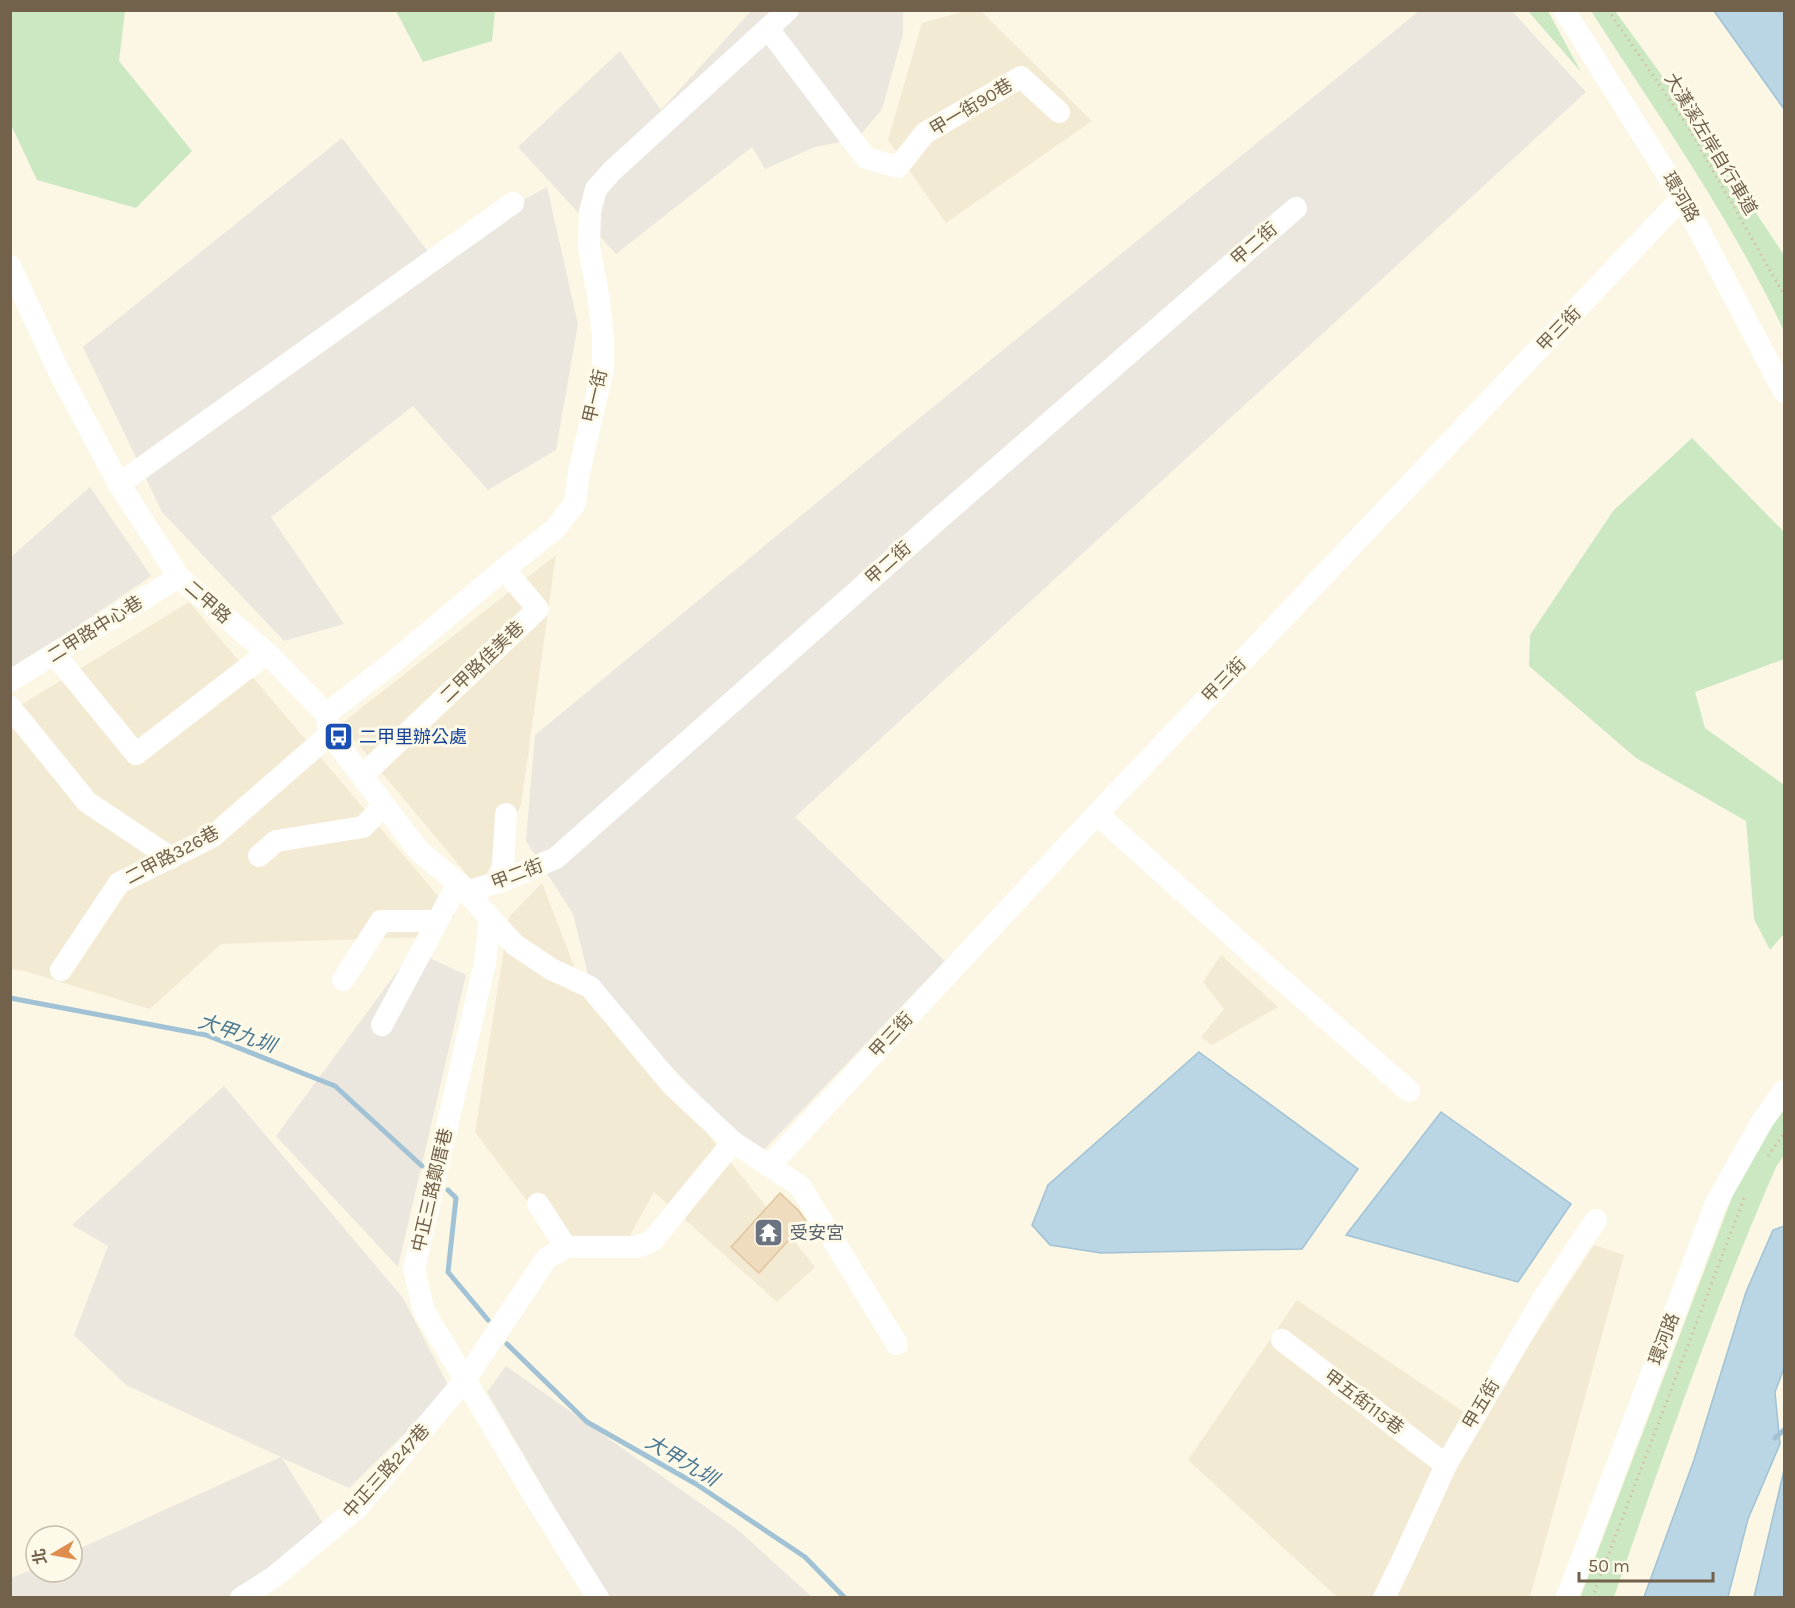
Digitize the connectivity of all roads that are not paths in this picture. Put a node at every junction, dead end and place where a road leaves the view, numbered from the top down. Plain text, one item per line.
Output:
1 (788, 10) edge
2 (1564, 10) edge
3 (769, 30) junction
4 (1059, 112) dead end
5 (1683, 198) junction
6 (513, 203) dead end
7 (1296, 208) dead end
8 (10, 266) edge
9 (1785, 392) edge
10 (119, 484) junction
11 (504, 569) junction
12 (179, 577) junction
13 (267, 653) junction
14 (55, 655) junction
15 (10, 681) edge
16 (10, 707) edge
17 (328, 724) junction
18 (362, 776) junction
19 (384, 805) junction
20 (506, 814) dead end
21 (1097, 814) junction
22 (259, 856) dead end
23 (171, 858) junction
24 (502, 881) junction
25 (462, 888) junction
26 (490, 918) junction
27 (437, 921) junction
28 (61, 970) dead end
29 (343, 980) dead end
30 (382, 1025) dead end
31 (1409, 1091) dead end
32 (1785, 1091) edge
33 (733, 1142) junction
34 (769, 1166) junction
35 (538, 1204) dead end
36 (1596, 1220) dead end
37 (566, 1247) junction
38 (1282, 1340) dead end
39 (897, 1344) dead end
40 (465, 1380) junction
41 (1446, 1465) junction
42 (242, 1598) edge
43 (598, 1598) edge
44 (1384, 1598) edge
45 (1567, 1598) edge

1 - 3 street, 甲一街
2 - 5 street, 環河路
3 - 4 street, 甲一街90巷
3 - 11 street, 甲一街
5 - 9 street, 環河路
5 - 21 street, 甲三街
6 - 10 street
7 - 24 street, 甲二街
8 - 10 street, 二甲路
10 - 12 street, 二甲路
11 - 17 street, 甲一街
11 - 18 street, 二甲路佳美巷
12 - 13 street, 二甲路
12 - 14 street, 二甲路中心巷
13 - 14 street
13 - 17 street, 二甲路
14 - 15 street, 二甲路中心巷
16 - 23 street
17 - 18 street, 二甲路
17 - 23 street, 二甲路326巷
18 - 19 street, 二甲路
19 - 22 street
19 - 25 street, 二甲路
20 - 24 street
21 - 31 street
21 - 34 street, 甲三街
23 - 28 street, 二甲路326巷
24 - 25 street, 甲二街
25 - 26 street
25 - 27 street
26 - 33 street
26 - 40 street, 中正三路鄭厝巷
27 - 29 street
27 - 30 street
32 - 45 street, 環河路
33 - 34 street
33 - 37 street
34 - 39 street
35 - 37 street
36 - 41 street, 甲五街
37 - 40 street, 中正三路247巷
38 - 41 street, 甲五街115巷
40 - 42 street, 中正三路247巷
40 - 43 street, 中正三路鄭厝巷
41 - 44 street, 甲五街

